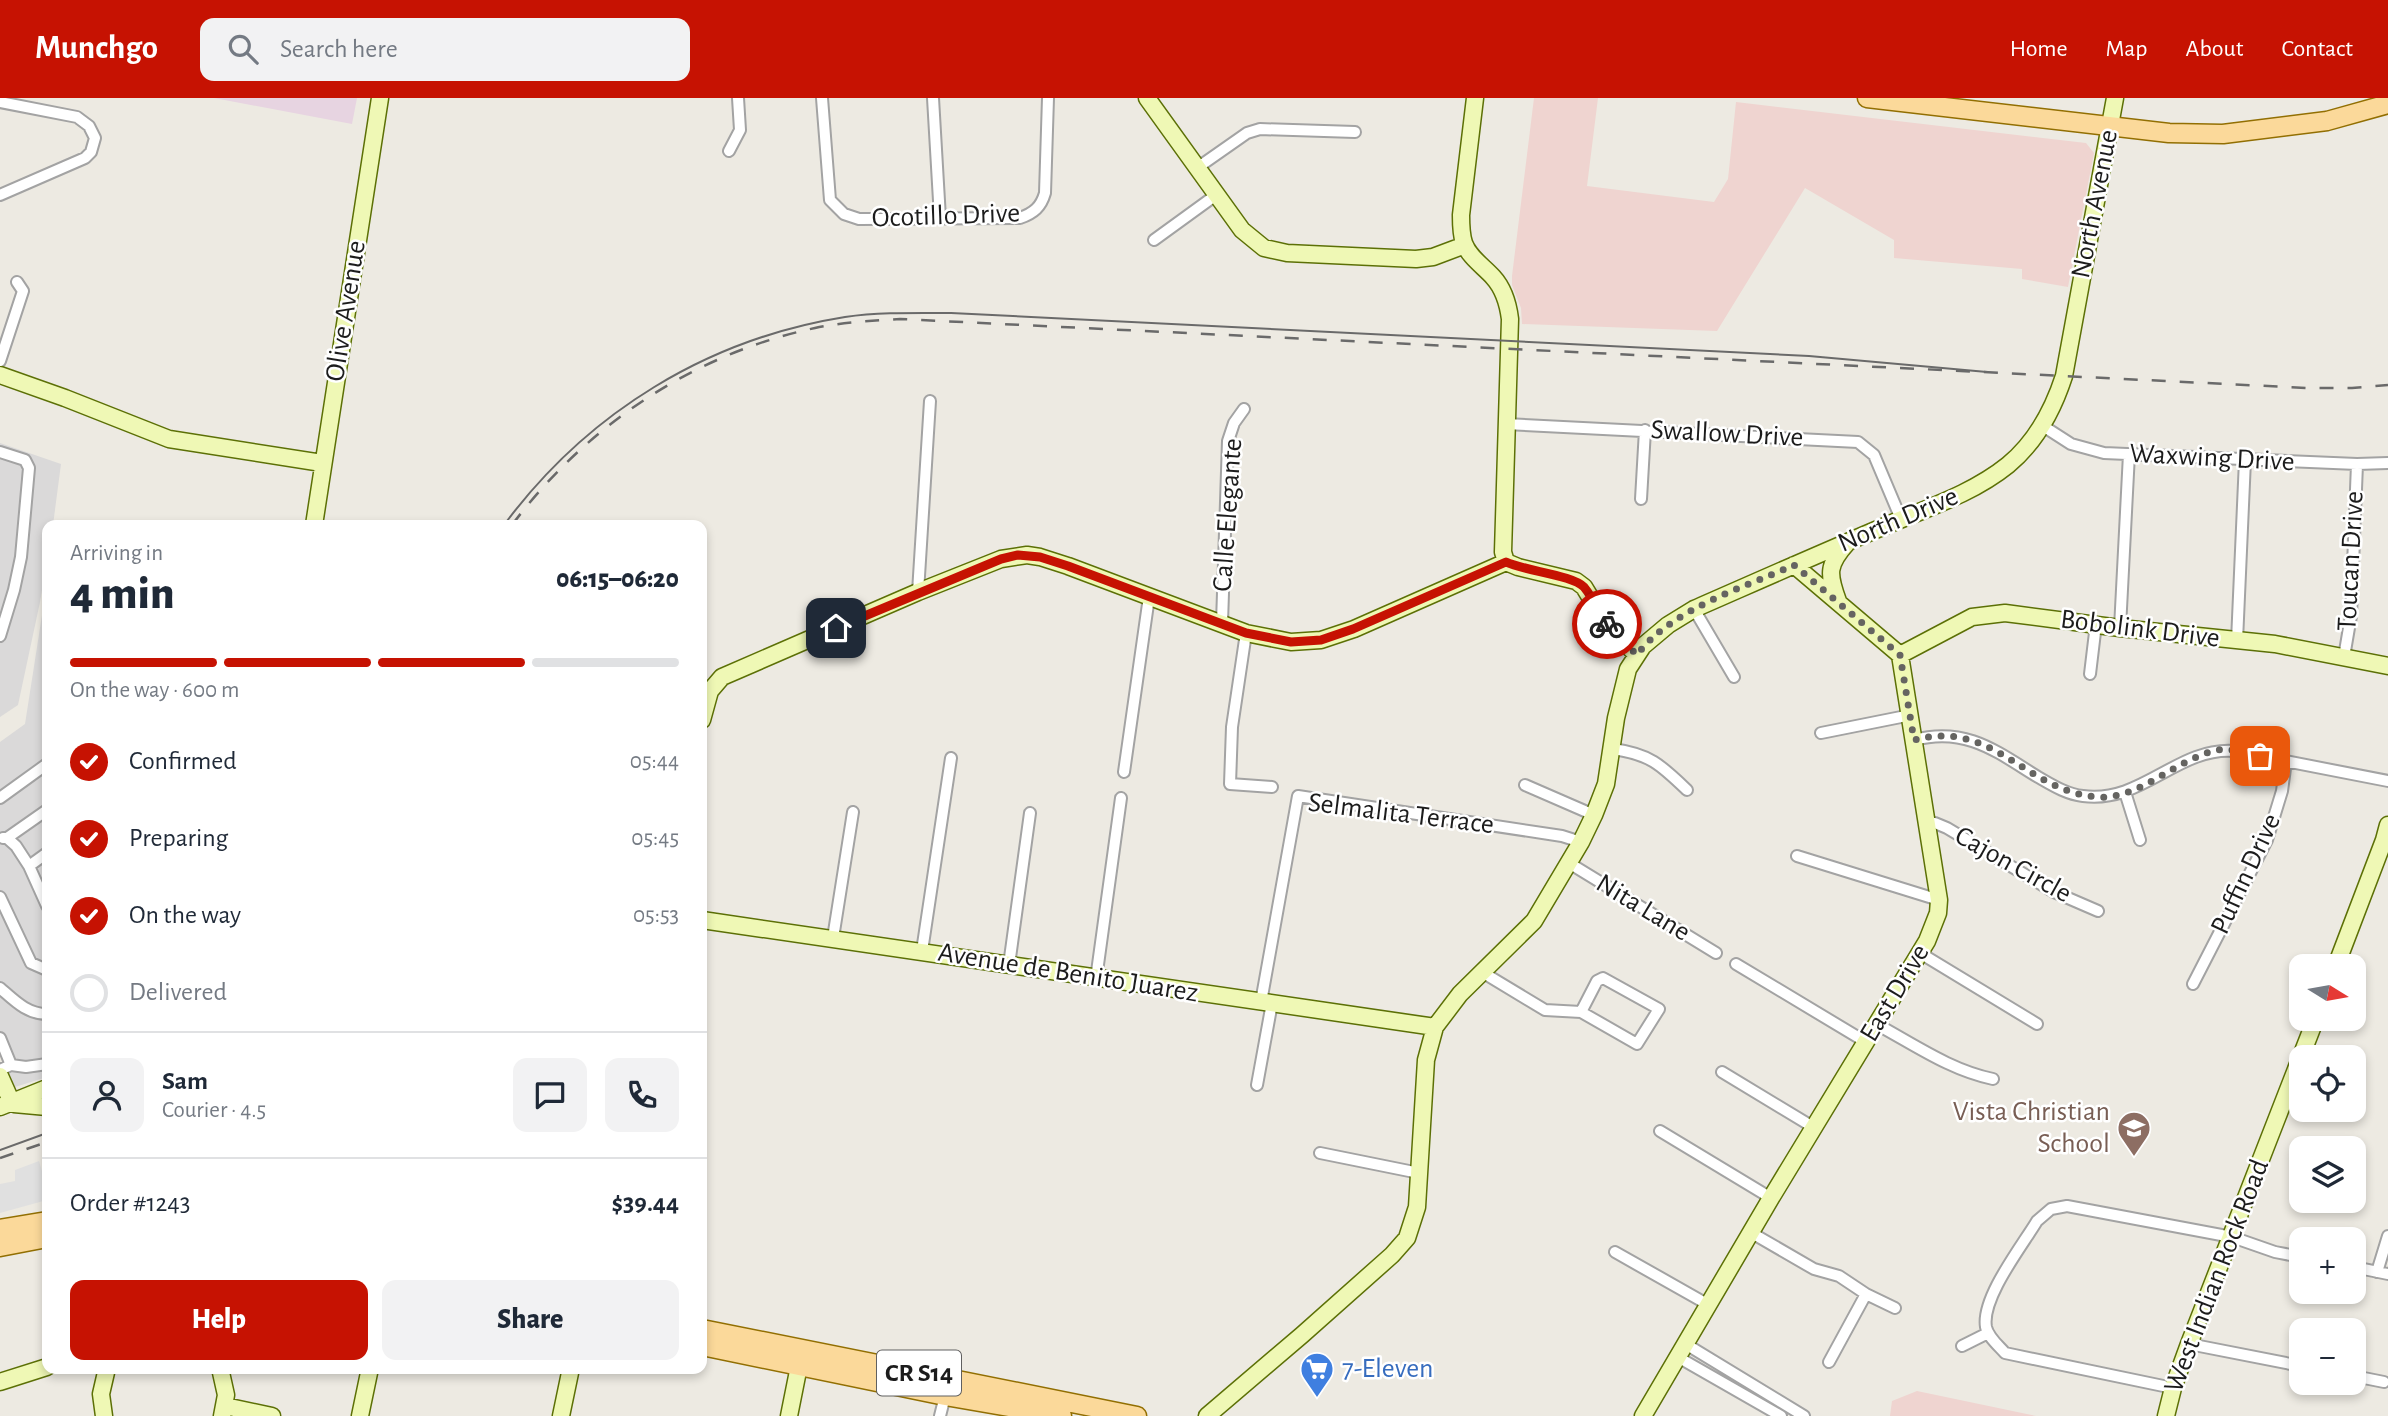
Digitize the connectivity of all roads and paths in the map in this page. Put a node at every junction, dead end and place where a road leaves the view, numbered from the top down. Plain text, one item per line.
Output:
1 (380, 98) edge
2 (738, 98) edge
3 (822, 98) edge
4 (933, 98) edge
5 (1048, 98) edge
6 (1147, 98) edge
7 (1475, 98) edge
8 (1867, 98) edge
9 (2115, 98) edge
10 (0, 103) edge
11 (2388, 104) edge
12 (2110, 126) junction
13 (1355, 131) dead end
14 (729, 151) dead end
15 (1197, 168) junction
16 (0, 195) edge
17 (1216, 195) junction
18 (1037, 209) junction
19 (940, 218) junction
20 (1046, 219) dead end
21 (1154, 240) dead end
22 (1465, 245) junction
23 (17, 282) dead end
24 (2075, 310) joint
25 (0, 361) edge
26 (0, 375) edge
27 (930, 401) dead end
28 (1244, 409) dead end
29 (1506, 424) junction
30 (2043, 426) junction
31 (1644, 430) junction
32 (0, 452) edge
33 (2129, 454) junction
34 (2245, 460) junction
35 (323, 463) junction
36 (2388, 463) edge
37 (2357, 464) junction
38 (1641, 499) dead end
39 (1901, 519) junction
40 (315, 520) edge
41 (1848, 542) junction
42 (1506, 562) junction
43 (1794, 565) junction
44 (918, 592) junction
45 (1149, 597) junction
46 (1839, 603) junction
47 (1694, 609) junction
48 (1222, 623) junction
49 (2096, 624) junction
50 (2120, 628) junction
51 (1246, 633) junction
52 (0, 636) edge
53 (2237, 641) junction
54 (1637, 655) junction
55 (1900, 655) junction
56 (2344, 657) junction
57 (2388, 666) edge
58 (2090, 674) dead end
59 (1734, 677) dead end
60 (707, 689) edge
61 (1911, 715) junction
62 (1821, 733) dead end
63 (1914, 740) junction
64 (1613, 749) junction
65 (951, 758) dead end
66 (2286, 761) junction
67 (42, 768) edge
68 (1125, 772) dead end
69 (2388, 780) edge
70 (1525, 785) dead end
71 (1272, 788) dead end
72 (1687, 790) dead end
73 (2125, 792) junction
74 (0, 798) edge
75 (1121, 799) dead end
76 (853, 812) dead end
77 (42, 813) edge
78 (1030, 813) dead end
79 (1594, 816) junction
80 (1928, 824) junction
81 (2388, 825) edge
82 (4, 838) edge
83 (2140, 840) dead end
84 (1581, 842) junction
85 (1797, 856) dead end
86 (42, 857) edge
87 (1569, 863) junction
88 (29, 866) junction
89 (42, 895) edge
90 (0, 897) edge
91 (1939, 900) junction
92 (2098, 911) dead end
93 (707, 921) edge
94 (833, 938) junction
95 (922, 951) junction
96 (1716, 953) dead end
97 (1920, 953) junction
98 (2341, 954) edge
99 (1736, 964) dead end
100 (1009, 965) junction
101 (42, 968) edge
102 (1482, 972) junction
103 (1096, 979) junction
104 (2193, 984) dead end
105 (0, 989) edge
106 (1266, 1002) junction
107 (1581, 1012) junction
108 (42, 1014) edge
109 (1876, 1024) junction
110 (2037, 1024) dead end
111 (1435, 1027) junction
112 (2311, 1031) edge
113 (0, 1038) edge
114 (1866, 1042) junction
115 (42, 1065) edge
116 (4, 1070) edge
117 (1722, 1072) dead end
118 (1993, 1079) dead end
119 (1257, 1085) dead end
120 (42, 1090) edge
121 (6, 1105) edge
122 (42, 1107) edge
123 (1813, 1127) junction
124 (1660, 1131) dead end
125 (1320, 1153) dead end
126 (1419, 1172) junction
127 (1770, 1198) junction
128 (42, 1222) edge
129 (0, 1228) edge
130 (1751, 1232) junction
131 (42, 1236) edge
132 (2388, 1236) edge
133 (2232, 1237) junction
134 (0, 1247) edge
135 (1615, 1252) dead end
136 (2289, 1255) edge
137 (2383, 1273) edge
138 (1867, 1294) junction
139 (1707, 1304) junction
140 (1895, 1308) dead end
141 (707, 1330) edge
142 (1988, 1333) junction
143 (741, 1337) junction
144 (707, 1339) edge
145 (2189, 1344) junction
146 (1962, 1346) dead end
147 (707, 1347) edge
148 (1680, 1349) junction
149 (1829, 1362) dead end
150 (2289, 1364) edge
151 (799, 1366) junction
152 (42, 1369) edge
153 (106, 1374) edge
154 (222, 1374) edge
155 (369, 1374) edge
156 (570, 1374) edge
157 (2366, 1378) edge
158 (0, 1382) edge
159 (2384, 1382) dead end
160 (2173, 1388) junction
161 (945, 1396) junction
162 (224, 1411) edge
163 (104, 1416) edge
164 (272, 1416) edge
165 (360, 1416) edge
166 (561, 1416) edge
167 (789, 1416) edge
168 (940, 1416) edge
169 (1062, 1416) edge
170 (1137, 1416) edge
171 (1207, 1416) edge
172 (1643, 1416) edge
173 (1781, 1416) edge
174 (1804, 1416) edge
175 (2166, 1416) edge

1 - 35 street, Olive Avenue
2 - 14 street
3 - 19 street, Ocotillo Drive
4 - 19 street
5 - 18 street
6 - 15 street
7 - 22 street
8 - 12 main road
9 - 12 street, North Avenue
10 - 16 street
11 - 12 main road
12 - 24 street, North Avenue
13 - 15 street
15 - 17 street
17 - 21 street
17 - 22 street
18 - 19 street, Ocotillo Drive
18 - 20 street
22 - 29 street
23 - 25 street
24 - 30 street, North Drive
26 - 35 street
27 - 44 street
28 - 48 street, Calle Elegante
29 - 31 street, Swallow Drive
29 - 42 street
30 - 33 street, Waxwing Drive
30 - 39 street, North Drive
31 - 38 street
31 - 39 street, Swallow Drive
32 - 52 street
33 - 34 street, Waxwing Drive
33 - 50 street
34 - 37 street, Waxwing Drive
34 - 53 street
35 - 40 street, Olive Avenue
36 - 37 street, Waxwing Drive
37 - 56 street, Toucan Drive
39 - 41 street, North Drive
41 - 43 street, North Drive
41 - 46 street
42 - 51 street
42 - 54 street
43 - 46 street
43 - 47 street, North Drive
44 - 45 street
44 - 60 street
45 - 48 street
45 - 68 street
46 - 55 street
47 - 54 street, North Drive
47 - 59 street
48 - 51 street
49 - 50 street, Bobolink Drive
49 - 55 street, Bobolink Drive
49 - 58 street
50 - 53 street, Bobolink Drive
51 - 71 street
53 - 56 street, Bobolink Drive
54 - 64 street
55 - 61 street, East Drive
56 - 57 street, Bobolink Drive
61 - 62 street
61 - 63 street, East Drive
63 - 73 street
63 - 80 street, East Drive
64 - 72 street
64 - 79 street
65 - 95 street
66 - 69 street
66 - 73 street
66 - 104 street, Puffin Drive
67 - 74 street
70 - 79 street
73 - 83 street
75 - 103 street
76 - 94 street
77 - 82 street
78 - 100 street
79 - 84 street
80 - 91 street, East Drive
80 - 92 street, Cajon Circle
81 - 98 street
82 - 88 street
84 - 87 street
84 - 106 street, Selmalita Terrace
85 - 91 street
86 - 88 street
87 - 96 street, Nita Lane
87 - 102 street
88 - 89 street
90 - 101 street
91 - 97 street, East Drive
93 - 94 street, Avenue de Benito Juarez
94 - 95 street, Avenue de Benito Juarez
95 - 100 street, Avenue de Benito Juarez
97 - 109 street, East Drive
97 - 110 street
99 - 114 street
100 - 103 street, Avenue de Benito Juarez
102 - 107 street
102 - 111 street
103 - 106 street, Avenue de Benito Juarez
105 - 108 street
106 - 111 street, Avenue de Benito Juarez
106 - 119 street
107 - 107 street
109 - 114 street, East Drive
109 - 118 street
111 - 126 street
112 - 133 street, West Indian Rock Road
113 - 116 street
114 - 123 street, East Drive
115 - 116 street
116 - 121 street
117 - 123 street
120 - 121 street
121 - 122 street
123 - 127 street, East Drive
124 - 127 street
125 - 126 street
126 - 171 street
127 - 130 street, East Drive
128 - 129 main road
130 - 138 street
130 - 139 street, East Drive
131 - 134 main road
132 - 137 street
133 - 136 street
133 - 142 street
133 - 145 street, West Indian Rock Road
135 - 139 street
138 - 140 street
138 - 149 street
139 - 148 street, East Drive
141 - 143 main road, CR S14
142 - 146 street
142 - 160 street
143 - 144 main road
143 - 170 main road, CR S14
145 - 150 street
145 - 160 street, West Indian Rock Road
147 - 151 main road, CR S14
148 - 172 street, East Drive
148 - 173 street
148 - 174 street
151 - 161 main road, CR S14
151 - 167 street
152 - 158 street
153 - 163 street
154 - 162 street
155 - 165 street
156 - 166 street
157 - 159 street
160 - 175 street, West Indian Rock Road
161 - 168 street
161 - 169 main road, CR S14
162 - 164 street

